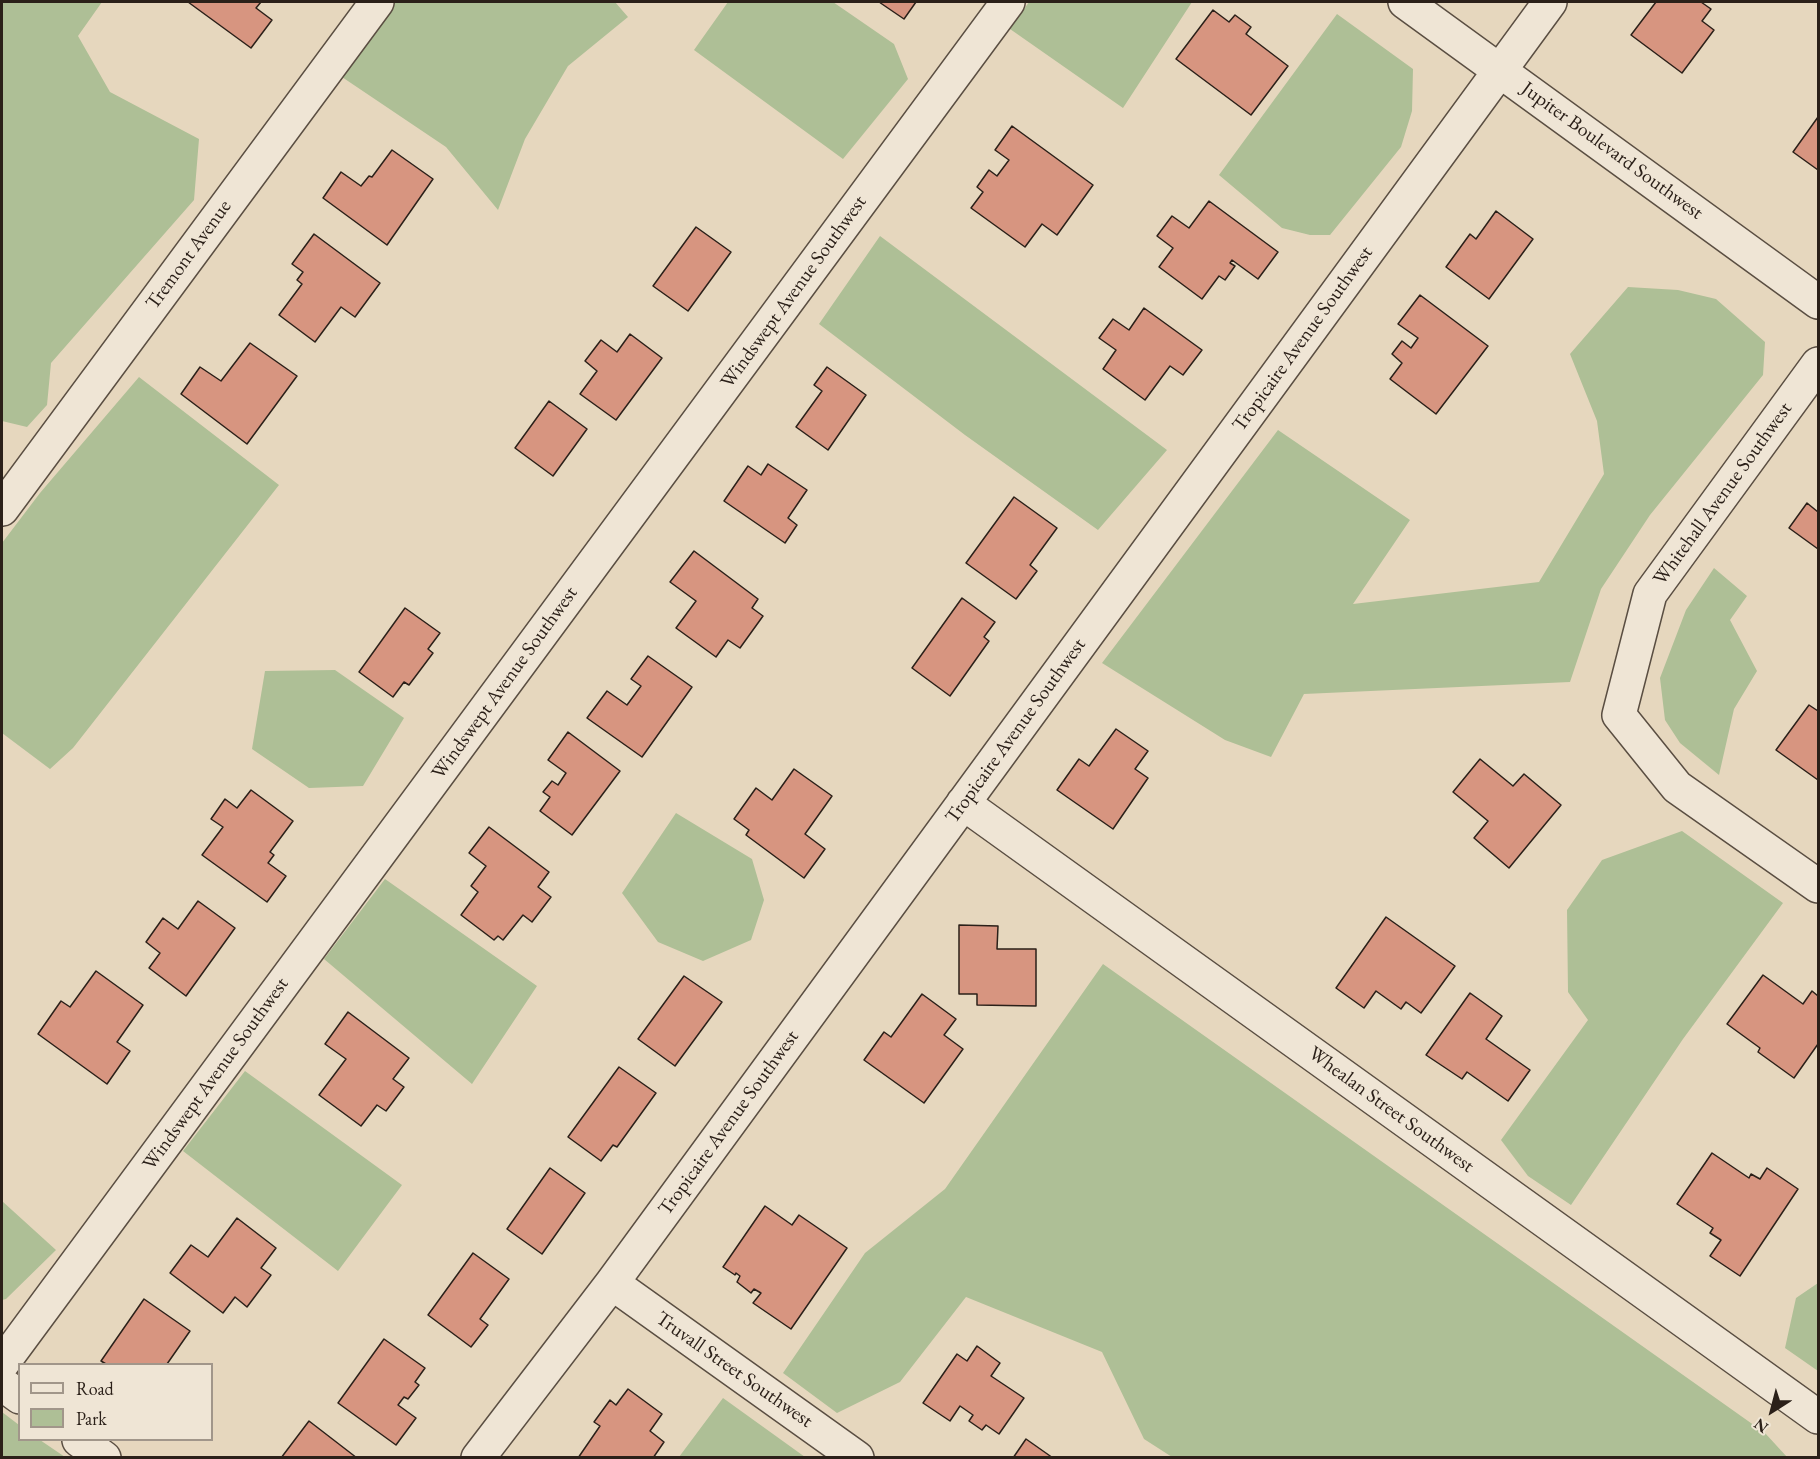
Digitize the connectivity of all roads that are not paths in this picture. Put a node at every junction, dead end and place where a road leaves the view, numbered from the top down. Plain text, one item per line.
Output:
1 (377, 2) edge
2 (1008, 2) edge
3 (1406, 2) edge
4 (1550, 2) edge
5 (1500, 69) junction
6 (1818, 302) edge
7 (1818, 364) edge
8 (2, 509) edge
9 (963, 803) junction
10 (1818, 886) edge
11 (612, 1283) junction
12 (2, 1364) edge
13 (2, 1384) edge
14 (18, 1396) edge
15 (1818, 1418) edge
16 (80, 1441) edge
17 (104, 1458) edge
18 (478, 1458) edge
19 (857, 1458) edge

1 - 8 street, Tremont Avenue
2 - 12 street, Windswept Avenue Southwest
3 - 5 street, Jupiter Boulevard Southwest
4 - 5 street, Tropicaire Avenue Southwest
5 - 6 street, Jupiter Boulevard Southwest
5 - 9 street, Tropicaire Avenue Southwest
7 - 10 street, Whitehall Avenue Southwest
9 - 11 street, Tropicaire Avenue Southwest
9 - 15 street, Whealan Street Southwest
11 - 18 street, Tropicaire Avenue Southwest
11 - 19 street, Truvall Street Southwest
13 - 14 street
16 - 17 street

